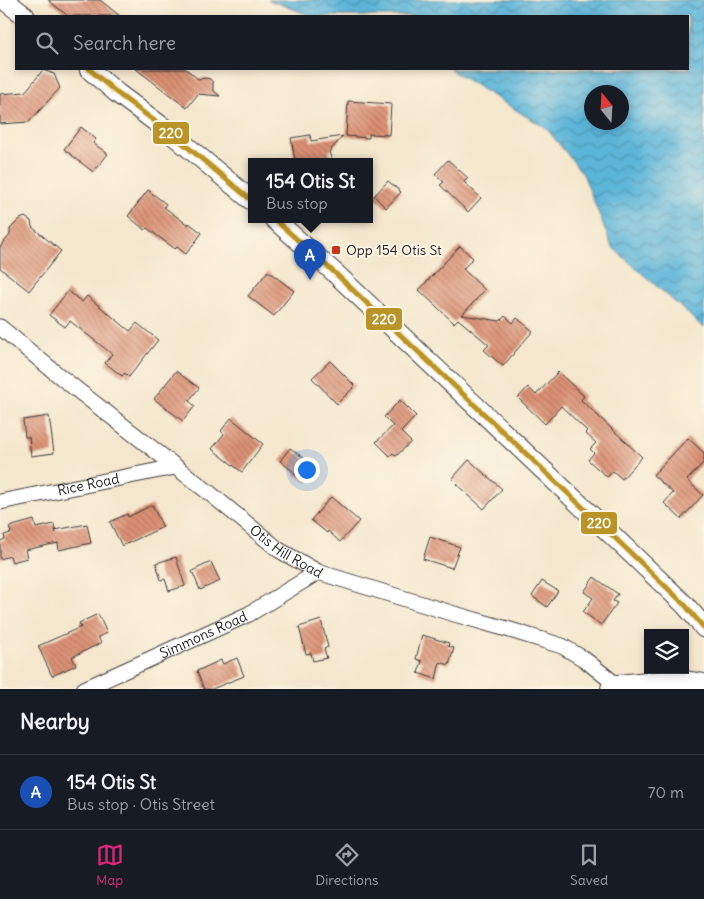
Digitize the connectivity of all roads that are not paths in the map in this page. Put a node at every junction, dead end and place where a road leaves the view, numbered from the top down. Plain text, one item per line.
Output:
1 (4, 0) edge
2 (24, 15) edge
3 (90, 70) edge
4 (248, 197) edge
5 (279, 223) edge
6 (0, 327) edge
7 (175, 467) junction
8 (0, 502) edge
9 (318, 572) junction
10 (704, 628) edge
11 (704, 686) edge
12 (616, 688) edge
13 (84, 689) edge

1 - 2 street
3 - 4 street
5 - 10 street
6 - 7 street, Otis Hill Road
7 - 8 street, Rice Road
7 - 9 street, Otis Hill Road
9 - 12 street, Otis Hill Road
9 - 13 street, Simmons Road
11 - 12 main road

